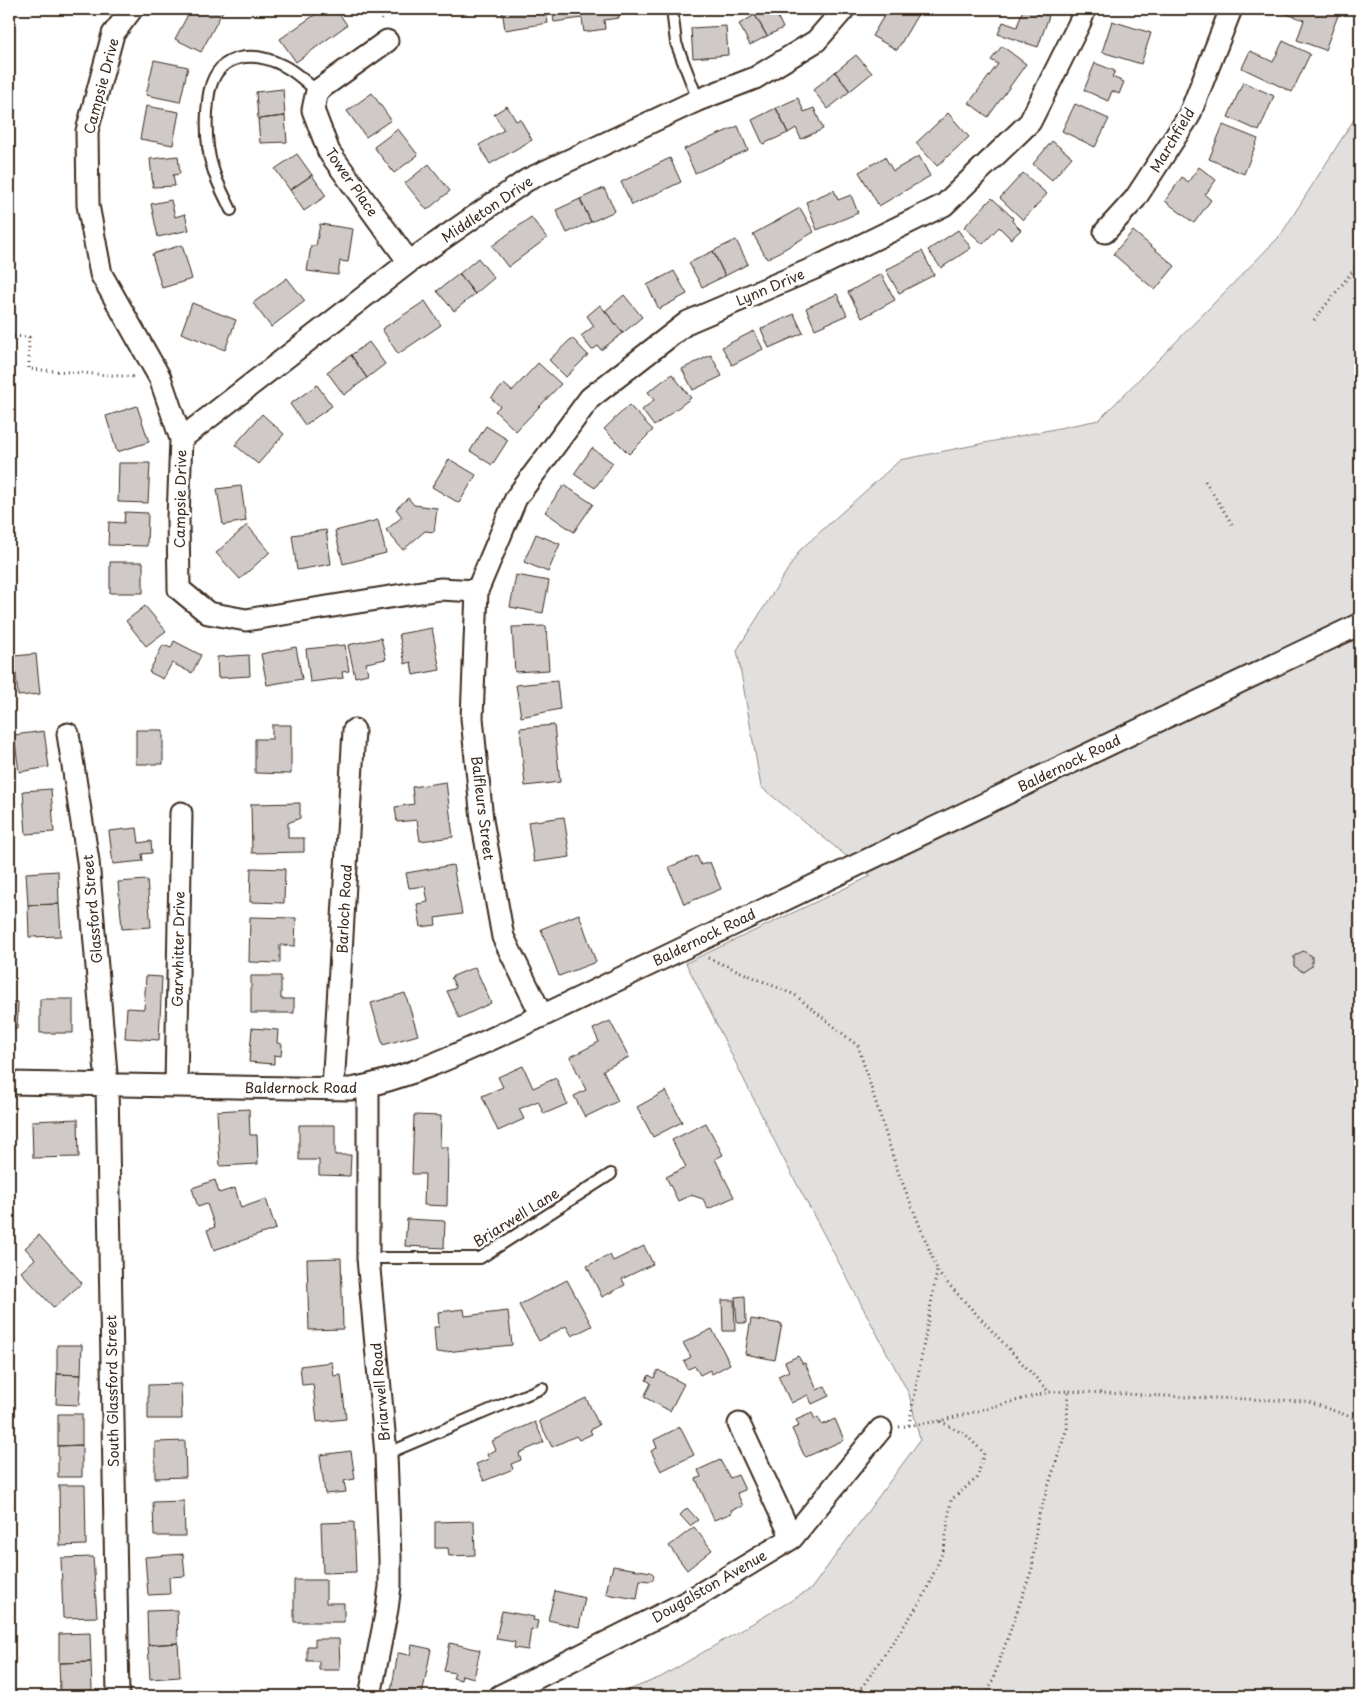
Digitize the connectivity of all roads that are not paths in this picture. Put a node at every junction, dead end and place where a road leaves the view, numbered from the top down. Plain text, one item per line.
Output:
1 (132, 9) edge
2 (672, 9) edge
3 (844, 9) edge
4 (1085, 9) edge
5 (1231, 9) edge
6 (387, 41) dead end
7 (317, 91) junction
8 (698, 100) junction
9 (231, 210) dead end
10 (1105, 232) dead end
11 (409, 262) junction
12 (181, 439) junction
13 (477, 591) junction
14 (1360, 624) edge
15 (354, 730) dead end
16 (68, 734) dead end
17 (181, 813) dead end
18 (542, 1016) junction
19 (9, 1083) edge
20 (107, 1085) junction
21 (176, 1086) junction
22 (368, 1086) junction
23 (333, 1089) junction
24 (612, 1174) dead end
25 (368, 1258) junction
26 (542, 1388) dead end
27 (740, 1424) dead end
28 (881, 1429) road end
29 (386, 1454) junction
30 (792, 1538) junction
31 (118, 1696) edge
32 (370, 1696) edge
33 (500, 1696) edge

1 - 12 street, Campsie Drive
2 - 8 lane
3 - 8 street, Middleton Drive
4 - 13 street, Lynn Drive
5 - 10 street, Marchfield
6 - 7 street
7 - 9 lane
7 - 11 street, Tower Place
8 - 11 street, Middleton Drive
11 - 12 street, Middleton Drive
12 - 13 street, Campsie Drive
13 - 18 street, Balfleurs Street
14 - 18 street, Baldernock Road
15 - 23 street, Barloch Road
16 - 20 street, Glassford Street
17 - 21 street, Garwhitter Drive
18 - 22 street, Baldernock Road
19 - 20 street, Baldernock Road
20 - 21 street, Baldernock Road
20 - 31 street, South Glassford Street
21 - 23 street, Baldernock Road
22 - 23 street, Baldernock Road
22 - 25 street, Briarwell Road
24 - 25 lane, Briarwell Lane
25 - 29 street, Briarwell Road
26 - 29 lane
27 - 30 street
28 - 30 street, Dougalston Avenue
29 - 32 street, Briarwell Road
30 - 33 street, Dougalston Avenue

